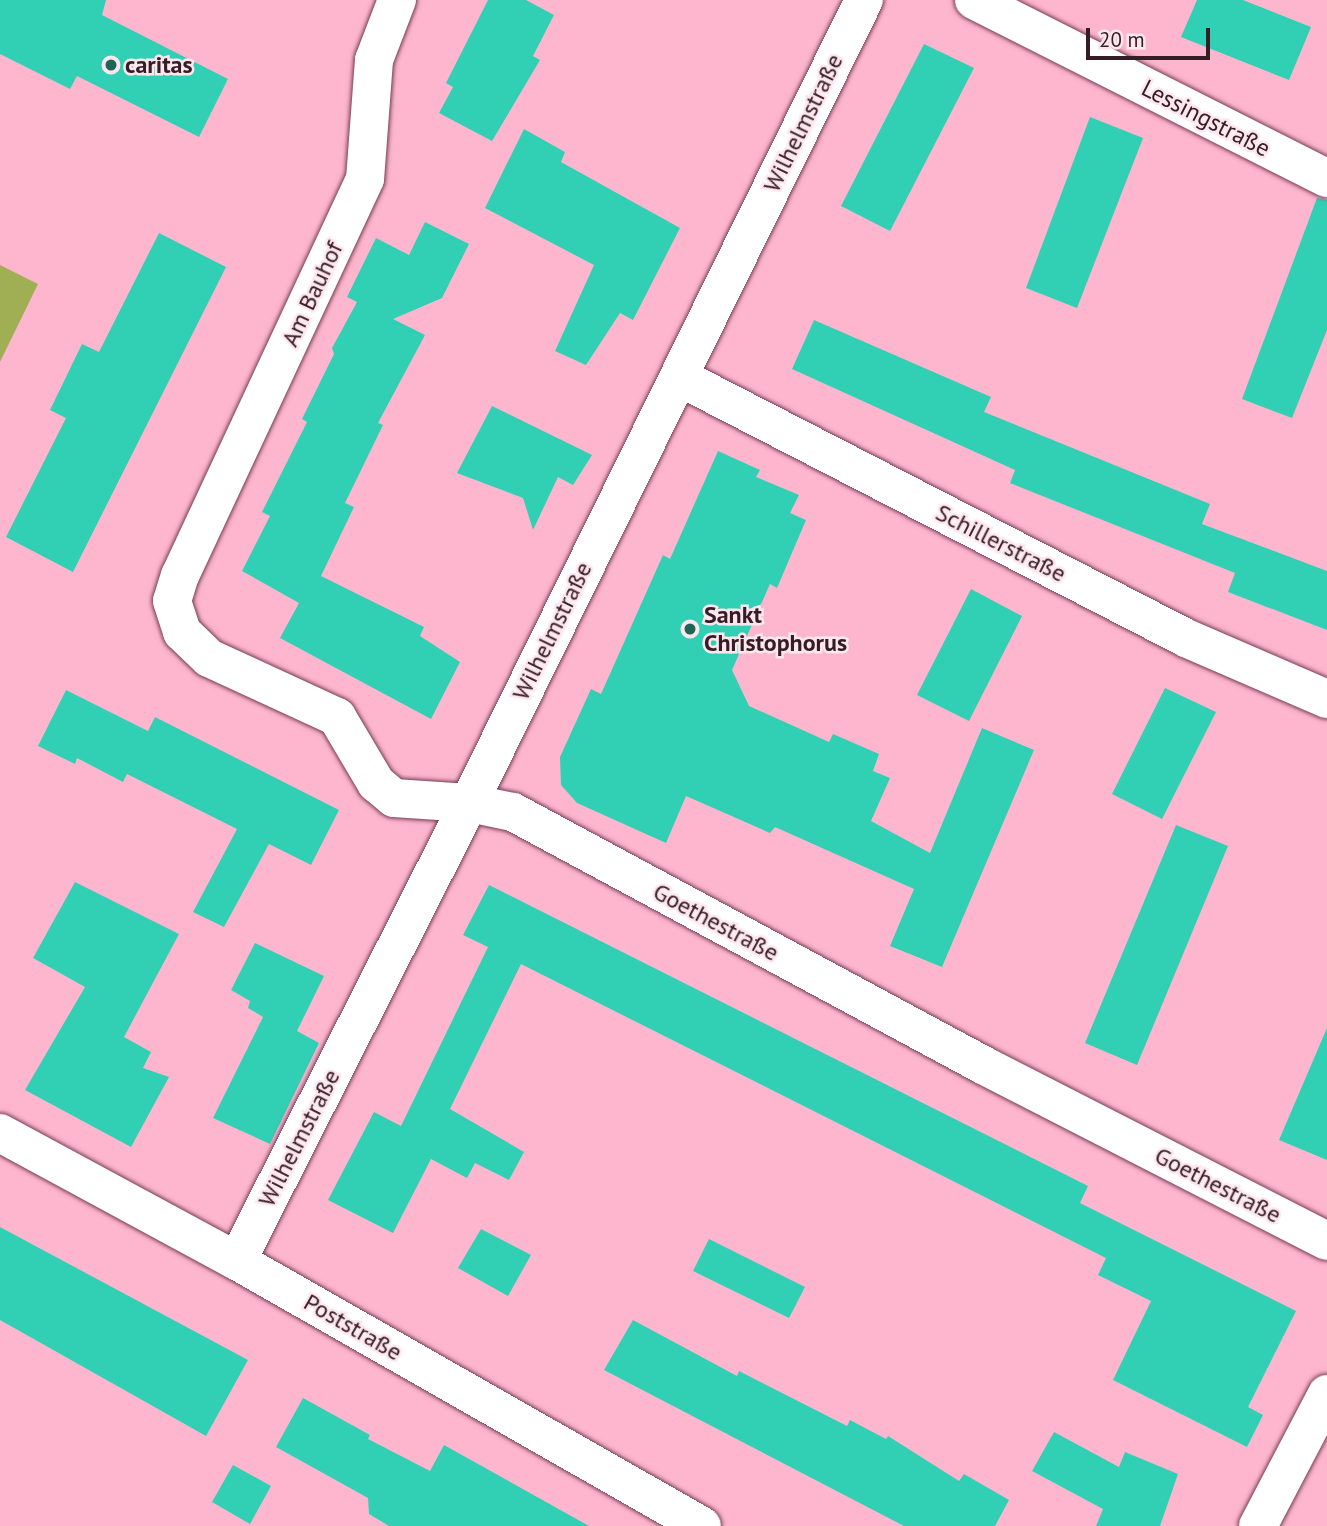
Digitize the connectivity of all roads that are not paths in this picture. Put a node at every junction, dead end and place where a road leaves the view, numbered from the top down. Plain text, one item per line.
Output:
1 (397, 0) edge
2 (864, 0) edge
3 (974, 0) edge
4 (1327, 178) edge
5 (679, 377) junction
6 (180, 575) joint
7 (1327, 699) edge
8 (469, 803) junction
9 (0, 1133) edge
10 (1327, 1241) edge
11 (237, 1261) junction
12 (1327, 1394) edge
13 (702, 1526) edge
14 (1258, 1526) edge

1 - 6 street, Am Bauhof
2 - 5 street, Wilhelmstraße
3 - 4 street, Lessingstraße
5 - 7 street, Schillerstraße
5 - 8 street, Wilhelmstraße
6 - 8 street, Goethestraße
8 - 10 street, Goethestraße
8 - 11 street, Wilhelmstraße
9 - 11 street, Poststraße
11 - 13 street, Poststraße
12 - 14 street

